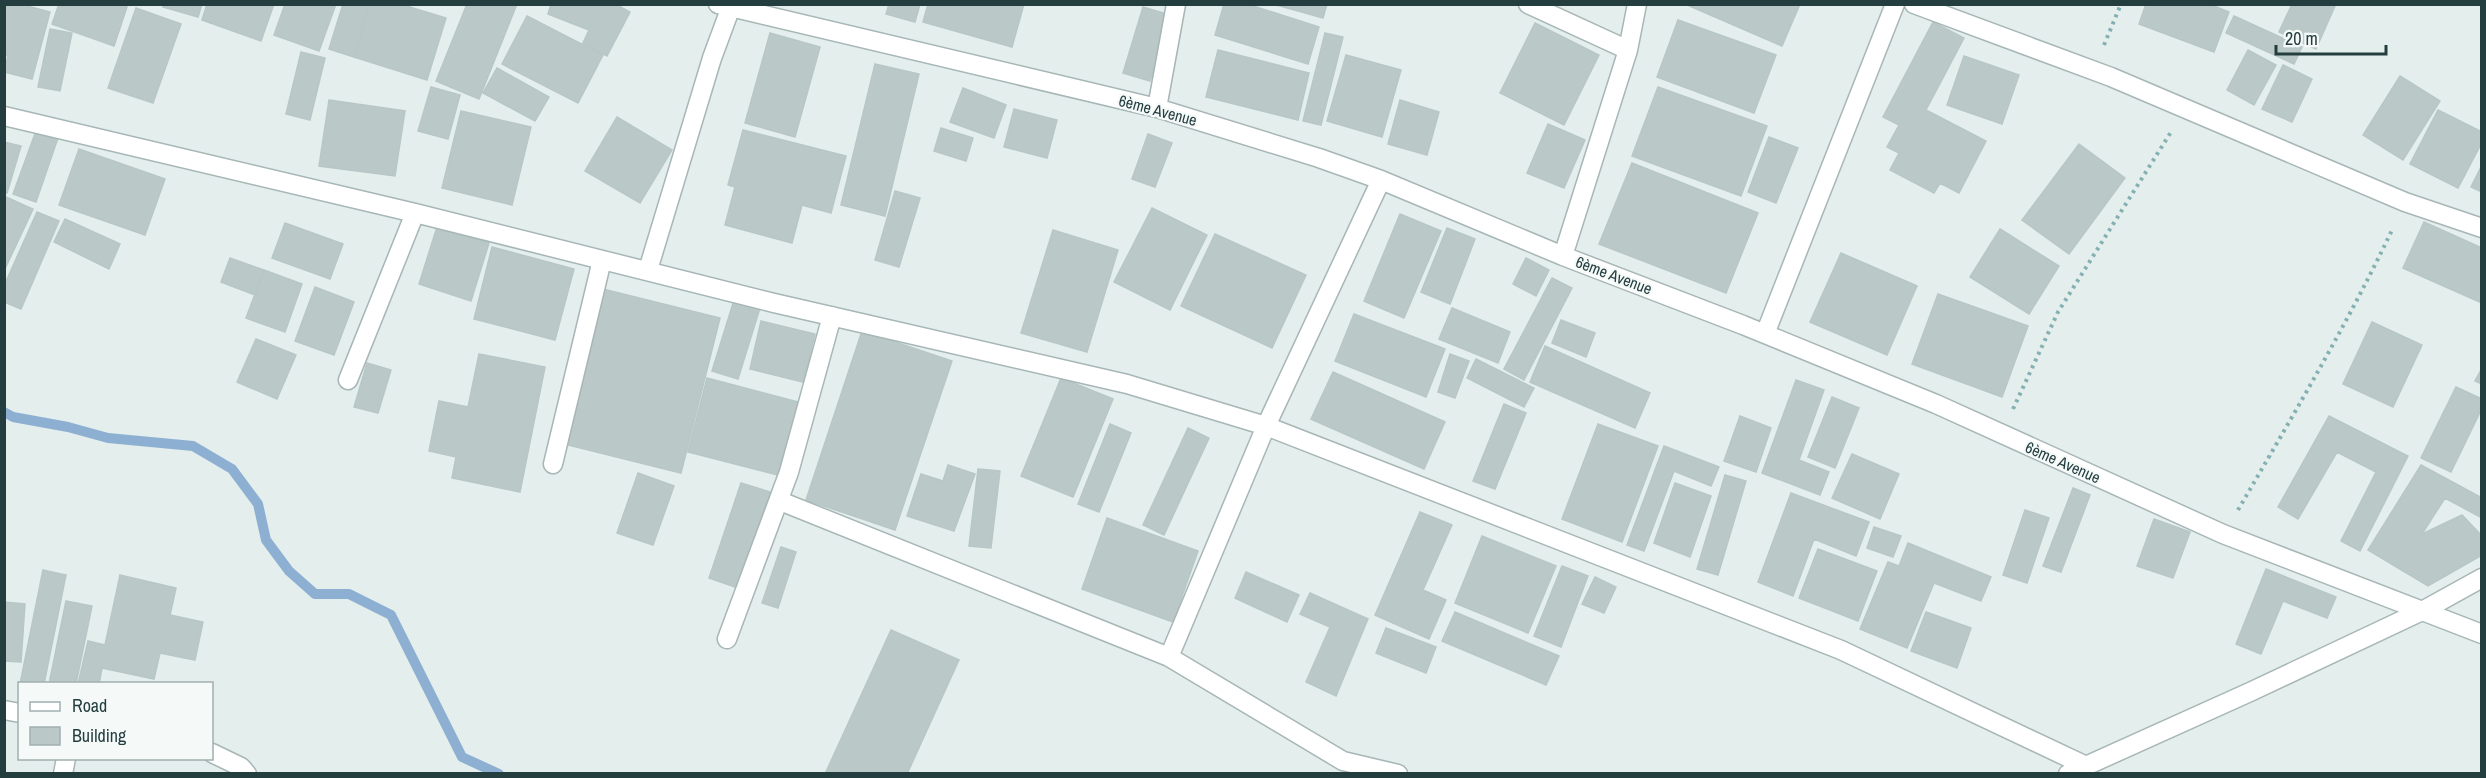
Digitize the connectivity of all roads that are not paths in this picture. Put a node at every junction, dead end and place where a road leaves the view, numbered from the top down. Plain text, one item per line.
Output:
1 (1176, 4) edge
2 (1528, 4) edge
3 (1637, 4) edge
4 (1895, 4) edge
5 (1914, 4) edge
6 (727, 6) edge
7 (1628, 50) junction
8 (1157, 108) junction
9 (4, 116) edge
10 (1381, 180) junction
11 (415, 213) junction
12 (2481, 228) edge
13 (1563, 256) junction
14 (602, 260) junction
15 (648, 270) junction
16 (832, 316) junction
17 (1765, 334) junction
18 (348, 380) dead end
19 (1266, 426) junction
20 (553, 464) dead end
21 (780, 501) junction
22 (2481, 578) edge
23 (2424, 610) junction
24 (2481, 634) edge
25 (727, 639) dead end
26 (1169, 657) junction
27 (213, 754) edge
28 (2076, 769) edge
29 (244, 770) edge
30 (1398, 774) edge

1 - 8 street
2 - 7 street
3 - 7 street
4 - 17 street
5 - 12 street
6 - 8 street, 6ème Avenue
6 - 15 street
7 - 13 street
8 - 10 street, 6ème Avenue
9 - 11 street
10 - 13 street, 6ème Avenue
10 - 19 street
11 - 14 street
11 - 18 street
13 - 17 street, 6ème Avenue
14 - 15 street
14 - 20 street
15 - 16 street
16 - 19 street
16 - 21 street
17 - 23 street, 6ème Avenue
19 - 26 street
19 - 28 street
21 - 25 street
21 - 26 street
22 - 23 street
23 - 24 street, 6ème Avenue
23 - 28 street
26 - 30 street
27 - 29 street

